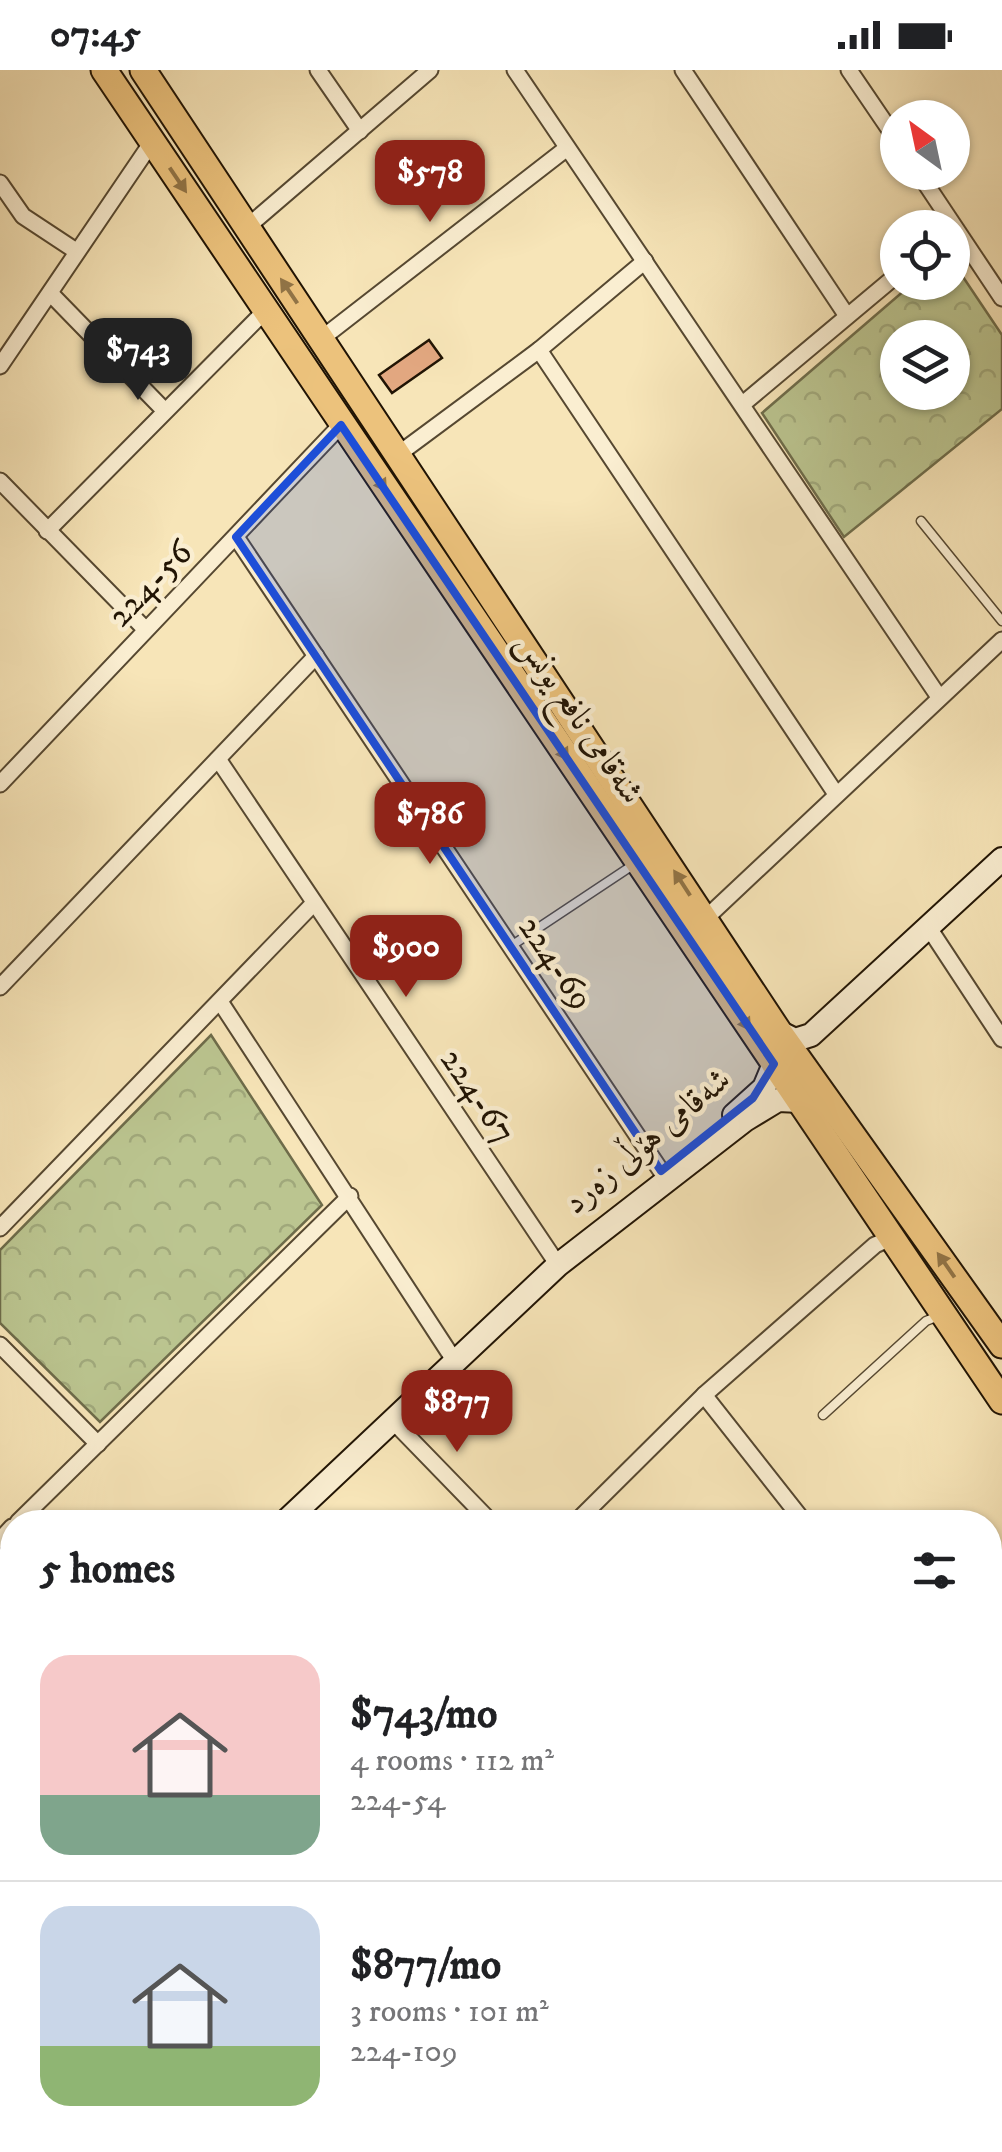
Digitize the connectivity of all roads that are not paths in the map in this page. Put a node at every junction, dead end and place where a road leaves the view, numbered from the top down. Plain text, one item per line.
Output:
1 (104, 70) edge
2 (142, 70) edge
3 (318, 70) edge
4 (430, 70) edge
5 (515, 70) edge
6 (683, 70) edge
7 (871, 70) edge
8 (853, 76) edge
9 (880, 116) edge
10 (360, 130) junction
11 (152, 142) junction
12 (567, 148) junction
13 (0, 183) edge
14 (0, 204) edge
15 (23, 216) junction
16 (246, 228) junction
17 (76, 251) junction
18 (970, 252) edge
19 (645, 261) junction
20 (880, 289) edge
21 (50, 293) junction
22 (1002, 298) edge
23 (265, 311) junction
24 (848, 316) junction
25 (321, 338) junction
26 (539, 350) junction
27 (0, 366) edge
28 (744, 403) junction
29 (163, 409) junction
30 (341, 425) junction
31 (400, 453) junction
32 (0, 482) edge
33 (921, 520) dead end
34 (47, 531) junction
35 (236, 537) junction
36 (474, 568) junction
37 (453, 590) junction
38 (1002, 621) edge
39 (145, 630) junction
40 (1002, 640) edge
41 (316, 656) junction
42 (939, 697) junction
43 (218, 759) junction
44 (0, 784) edge
45 (836, 794) junction
46 (1002, 859) edge
47 (637, 862) junction
48 (314, 903) junction
49 (706, 919) junction
50 (929, 928) junction
51 (511, 946) junction
52 (0, 987) edge
53 (221, 1003) junction
54 (780, 1032) junction
55 (812, 1035) junction
56 (1002, 1039) edge
57 (774, 1064) junction
58 (809, 1072) junction
59 (800, 1101) junction
60 (661, 1171) junction
61 (350, 1196) junction
62 (0, 1228) edge
63 (893, 1237) junction
64 (558, 1265) junction
65 (944, 1314) junction
66 (0, 1345) edge
67 (1002, 1345) edge
68 (454, 1360) junction
69 (704, 1395) junction
70 (1002, 1401) edge
71 (824, 1415) dead end
72 (391, 1419) junction
73 (98, 1444) junction
74 (30, 1510) edge
75 (297, 1510) edge
76 (479, 1510) edge
77 (588, 1510) edge
78 (795, 1510) edge

1 - 11 main road, شەقامی نافع یونس
2 - 16 main road, شەقامی نافع یونس
3 - 10 street
4 - 10 street
5 - 12 street
6 - 24 street
7 - 8 street
8 - 9 street
10 - 16 street
11 - 17 street
11 -> 23 main road, شەقامی نافع یونس
12 - 19 street
12 - 25 street
13 - 15 street
14 - 15 street
15 - 17 street
25 -> 16 main road, شەقامی نافع یونس
17 - 21 street
18 - 22 street
19 - 26 street
19 - 28 street
20 - 24 street
21 - 27 street
21 - 29 street
23 - 29 street
23 - 30 main road, شەقامی نافع یونس
24 - 28 street
25 - 31 main road, شەقامی نافع یونس
26 - 31 street
26 - 45 street
28 - 42 street
29 - 34 street
30 - 35 street, 224-56
30 -> 37 main road, شەقامی نافع یونس
31 - 36 main road, شەقامی نافع یونس
32 - 34 street
33 - 38 lane
34 - 39 street
35 - 39 street, 224-56
35 - 41 street, 224-69
36 - 37 main road
49 -> 36 main road, شەقامی نافع یونس
37 -> 47 main road, شەقامی نافع یونس
39 - 44 street, 224-56
40 - 42 street
41 - 43 street
41 - 51 street, 224-69
42 - 45 street
43 - 48 street, 224-67
43 - 52 street
45 - 49 street
46 - 50 street
47 - 51 lane
47 -> 57 main road, شەقامی نافع یونس
48 - 53 street
48 - 64 street, 224-67
49 - 54 main road, شەقامی نافع یونس
50 - 55 street
50 - 56 street
51 - 60 street, 224-69
53 - 61 street
53 - 62 street
54 - 55 street
54 - 58 main road, شەقامی نافع یونس
55 - 58 street
57 - 59 main road, شەقامی نافع یونس
57 - 60 street, شەقامی هۆڵی زەرد
67 -> 58 main road, شەقامی نافع یونس
59 - 63 main road, شەقامی نافع یونس
59 - 64 street, شەقامی هۆڵی زەرد
60 - 64 street, شەقامی هۆڵی زەرد
61 - 68 street
61 - 73 street
63 - 65 main road, شەقامی نافع یونس
63 - 69 street
64 - 68 street, شەقامی هۆڵی زەرد
65 - 70 main road, شەقامی نافع یونس
65 - 71 lane
66 - 73 street
68 - 72 street, شەقامی هۆڵی زەرد
69 - 77 street
69 - 78 street
72 - 75 street, شەقامی هۆڵی زەرد
72 - 76 street
73 - 74 street

